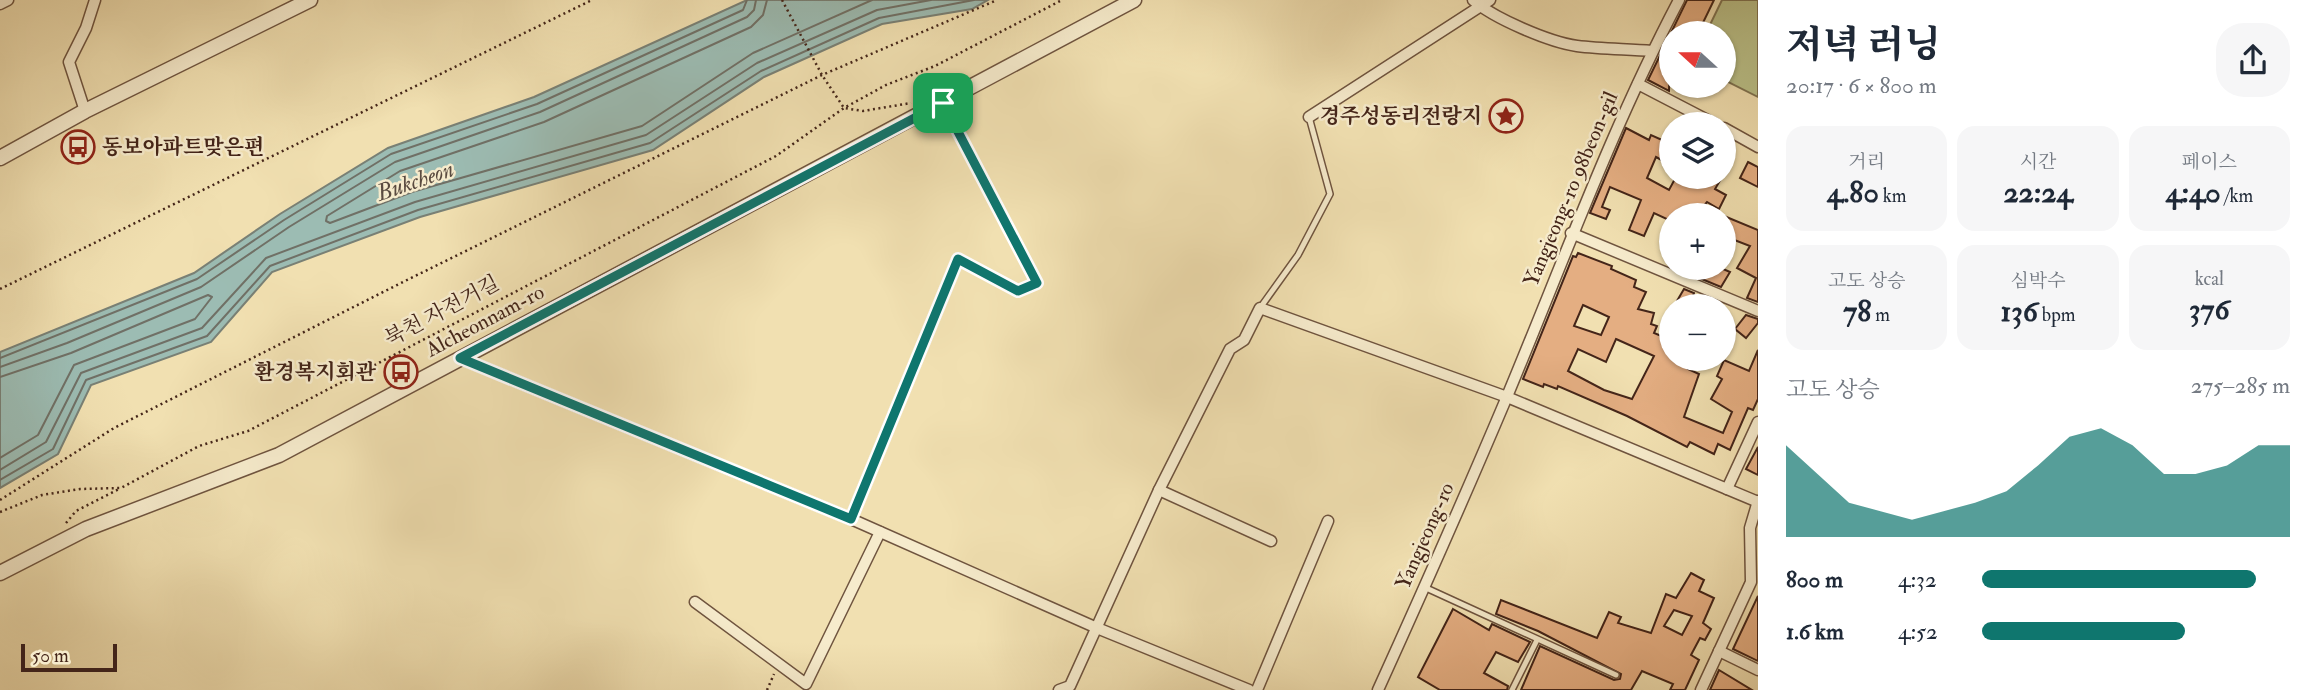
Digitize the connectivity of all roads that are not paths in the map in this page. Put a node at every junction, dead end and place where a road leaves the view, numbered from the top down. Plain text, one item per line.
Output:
1 (8, 0) edge
2 (95, 0) edge
3 (310, 0) edge
4 (1134, 0) edge
5 (1679, 0) edge
6 (1481, 3) edge
7 (0, 4) edge
8 (1653, 51) junction
9 (1638, 84) junction
10 (943, 103) junction
11 (85, 111) junction
12 (1693, 112) edge
13 (1309, 117) joint
14 (1736, 135) edge
15 (1758, 147) edge
16 (0, 158) edge
17 (1571, 233) junction
18 (958, 259) joint
19 (1261, 308) junction
20 (1758, 311) edge
21 (460, 358) junction
22 (1507, 397) junction
23 (1758, 422) edge
24 (1727, 489) junction
25 (1159, 490) junction
26 (1758, 501) edge
27 (851, 519) junction
28 (1328, 521) dead end
29 (880, 532) junction
30 (1271, 541) dead end
31 (0, 573) edge
32 (1424, 587) junction
33 (695, 602) dead end
34 (1097, 628) junction
35 (1537, 640) junction
36 (1719, 651) junction
37 (1758, 670) edge
38 (1616, 675) dead end
39 (1059, 690) edge
40 (1249, 690) edge
41 (1257, 690) edge
42 (1378, 690) edge
43 (1512, 690) edge
44 (1701, 690) edge

1 - 7 street
2 - 11 street
3 - 11 street
4 - 10 street, Alcheonnam-ro
5 - 8 street, Yangjeong-ro 98beon-gil
6 - 8 street
6 - 13 street
8 - 9 street, Yangjeong-ro 98beon-gil
9 - 12 street
9 - 17 street, Yangjeong-ro 98beon-gil
10 - 18 lane
10 - 21 street, Alcheonnam-ro
11 - 16 street
13 - 19 lane
14 - 15 street
17 - 20 street
17 - 22 street, Yangjeong-ro 98beon-gil
18 - 27 street
19 - 22 street
19 - 25 street
21 - 27 street
21 - 31 street, Alcheonnam-ro
22 - 24 street
22 - 32 street, Yangjeong-ro
23 - 24 street
24 - 26 street
25 - 30 street
25 - 34 street
26 - 36 street
27 - 29 street
28 - 41 street
29 - 33 street
29 - 34 street
32 - 35 lane
32 - 42 street, Yangjeong-ro
34 - 39 street
34 - 40 street
35 - 38 lane
35 - 43 lane
36 - 37 street
36 - 44 street

